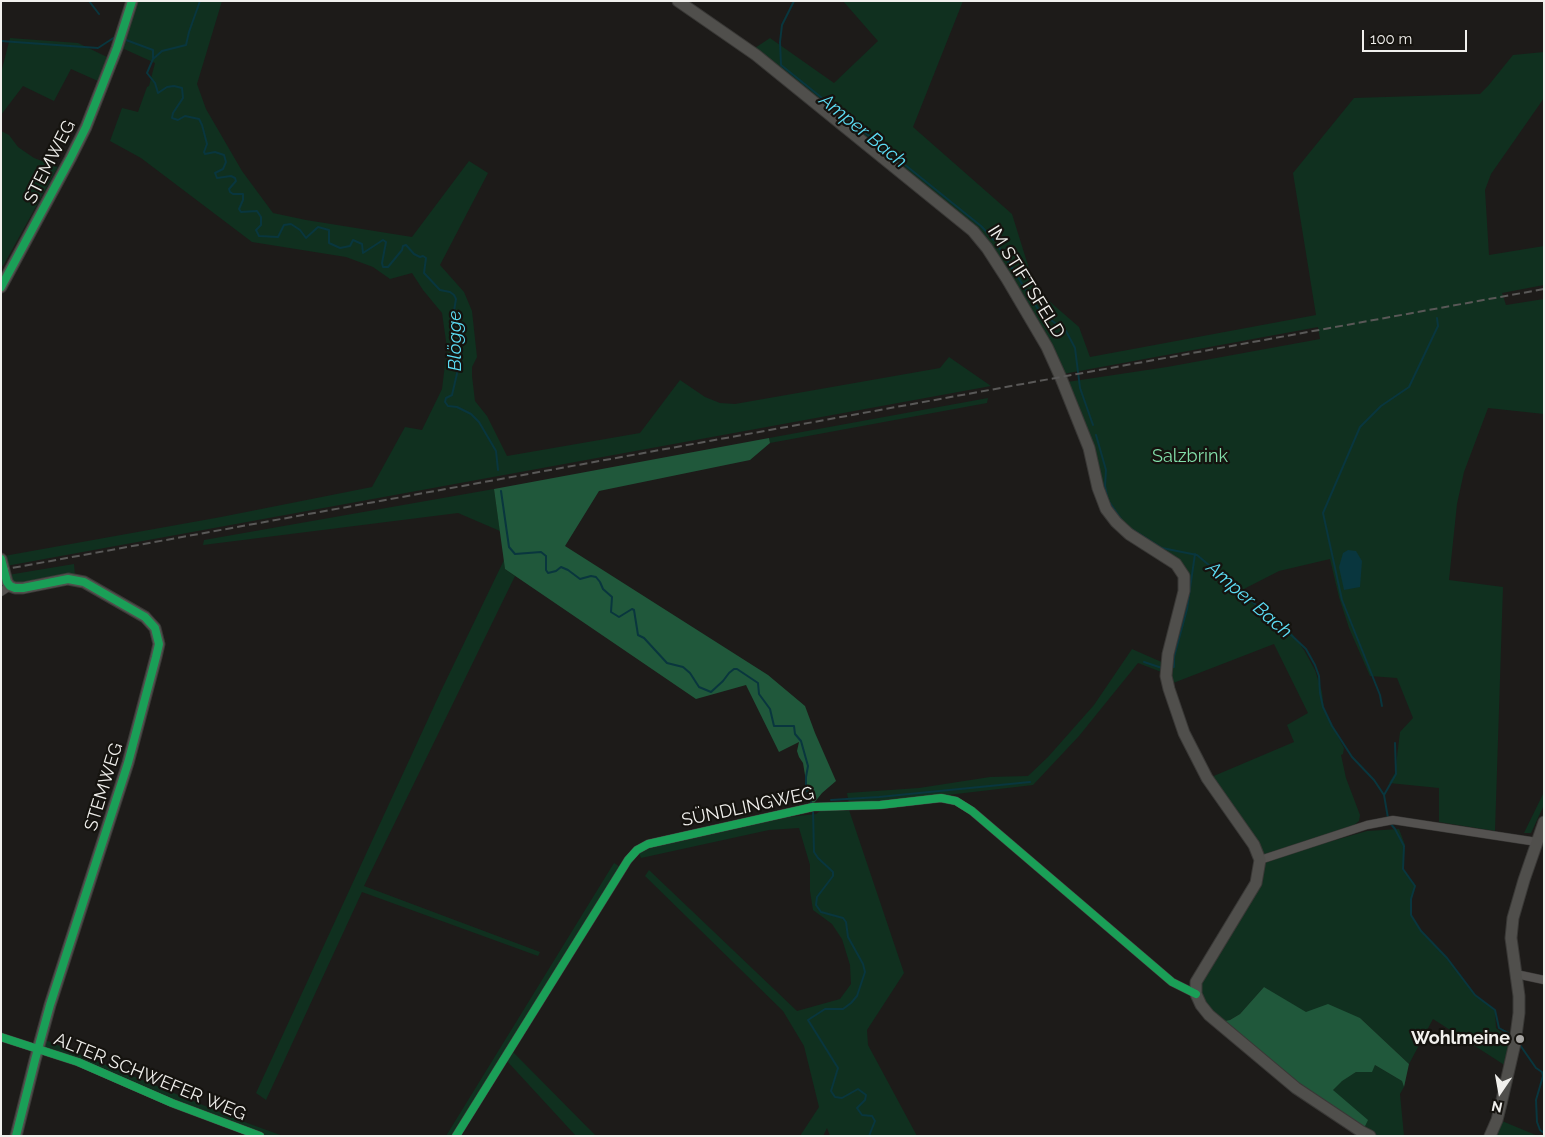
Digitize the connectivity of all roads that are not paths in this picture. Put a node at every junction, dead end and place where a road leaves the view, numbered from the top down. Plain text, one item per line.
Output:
1 (132, 1) edge
2 (678, 1) edge
3 (1, 287) edge
4 (1, 558) edge
5 (6, 589) edge
6 (1544, 822) edge
7 (1537, 842) junction
8 (1260, 860) junction
9 (1516, 974) junction
10 (1544, 980) edge
11 (1196, 994) junction
12 (1, 1037) edge
13 (38, 1048) junction
14 (16, 1136) edge
15 (260, 1136) edge
16 (456, 1136) edge
17 (1370, 1136) edge
18 (1490, 1136) edge

1 - 3 street, STEMWEG
2 - 8 street, IM STIFTSFELD
4 - 5 street, STEMWEG
5 - 13 street, STEMWEG
6 - 7 street
7 - 8 street
7 - 9 street
8 - 11 street
9 - 10 street
9 - 18 street
11 - 16 street, SÜNDLINGWEG
11 - 17 street
12 - 13 street, ALTER SCHWEFER WEG
13 - 14 street, STEMWEG
13 - 15 street, ALTER SCHWEFER WEG

